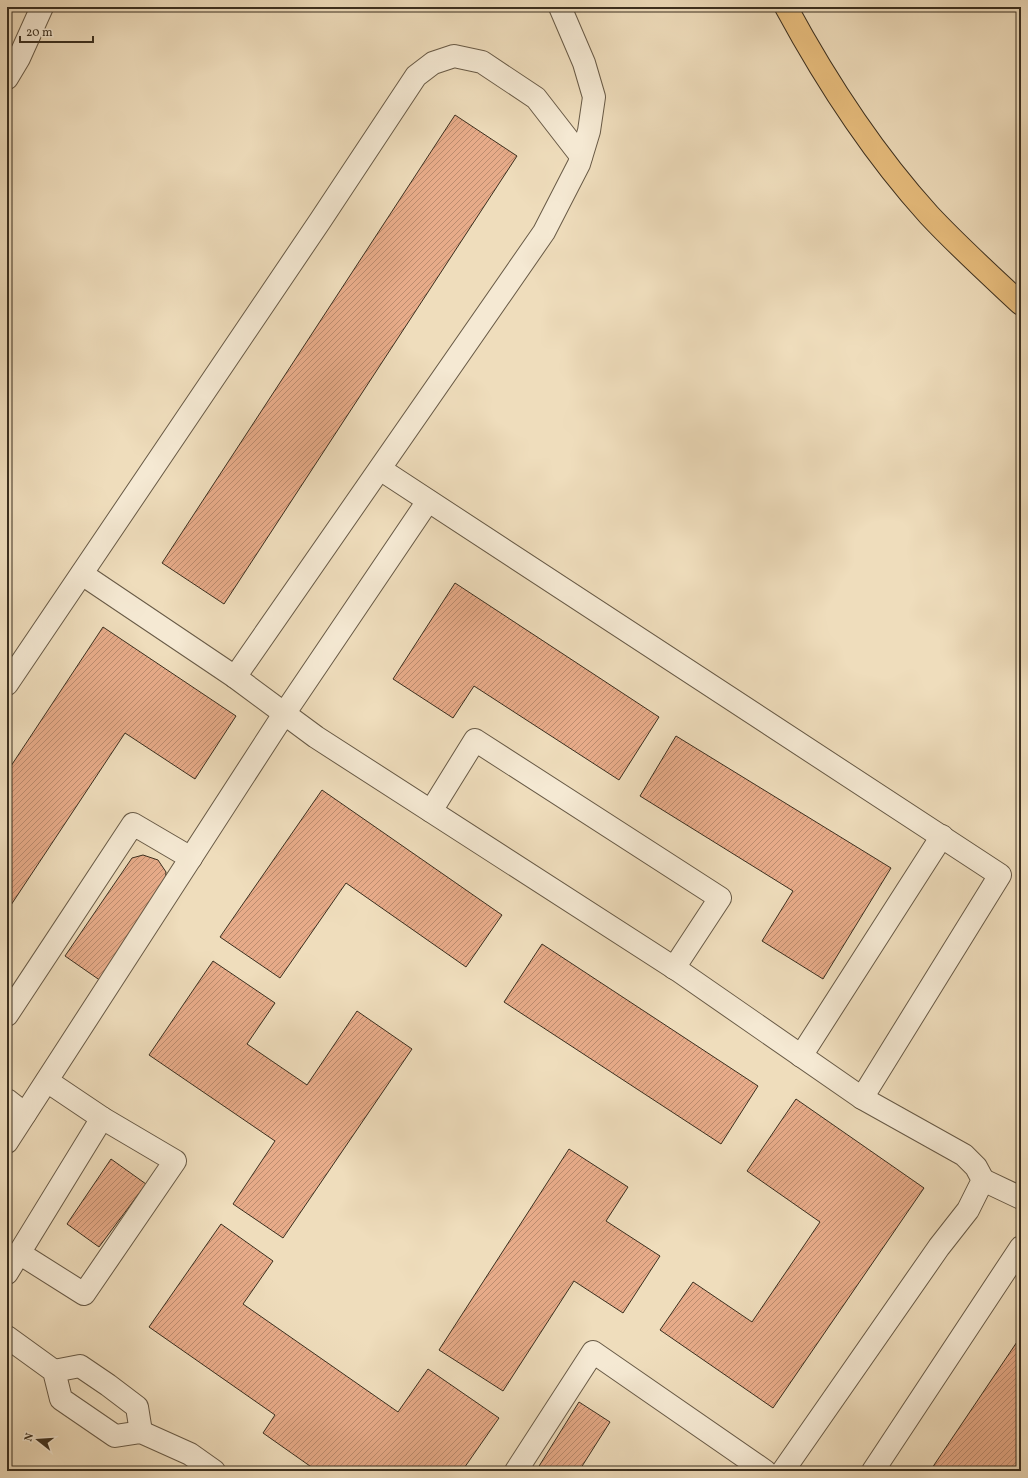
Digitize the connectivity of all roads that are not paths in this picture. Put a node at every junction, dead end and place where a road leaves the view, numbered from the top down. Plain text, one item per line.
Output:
1 (42, 7) edge
2 (560, 7) edge
3 (786, 7) edge
4 (7, 78) edge
5 (581, 156) junction
6 (1021, 304) edge
7 (380, 469) junction
8 (428, 501) junction
9 (82, 574) junction
10 (235, 677) junction
11 (7, 684) edge
12 (284, 714) junction
13 (431, 811) junction
14 (942, 836) junction
15 (191, 858) junction
16 (674, 968) junction
17 (7, 1015) edge
18 (801, 1056) junction
19 (47, 1081) junction
20 (862, 1098) junction
21 (7, 1100) edge
22 (25, 1114) junction
23 (102, 1118) junction
24 (7, 1142) edge
25 (983, 1180) junction
26 (1021, 1198) edge
27 (1021, 1247) edge
28 (19, 1253) junction
29 (7, 1273) edge
30 (7, 1337) edge
31 (54, 1371) junction
32 (141, 1432) junction
33 (186, 1463) edge
34 (214, 1471) edge
35 (516, 1471) edge
36 (765, 1471) edge
37 (783, 1471) edge
38 (873, 1471) edge

1 - 4 street
2 - 5 street
3 - 6 highway
5 - 7 street
5 - 9 street
7 - 8 street
7 - 10 street
8 - 12 street
8 - 14 street
9 - 10 street
9 - 11 street
10 - 12 street
12 - 13 street
12 - 15 street
13 - 16 street
13 - 16 street
14 - 18 street
14 - 20 street
15 - 17 street
15 - 19 street
16 - 18 street
18 - 20 street
19 - 22 street
19 - 23 street
20 - 25 street
21 - 22 street
22 - 24 street
23 - 28 street
23 - 28 street
25 - 26 street
25 - 37 street
27 - 38 street
28 - 29 street
30 - 31 street
31 - 32 street
31 - 32 street
32 - 33 street
33 - 34 street
35 - 36 street

